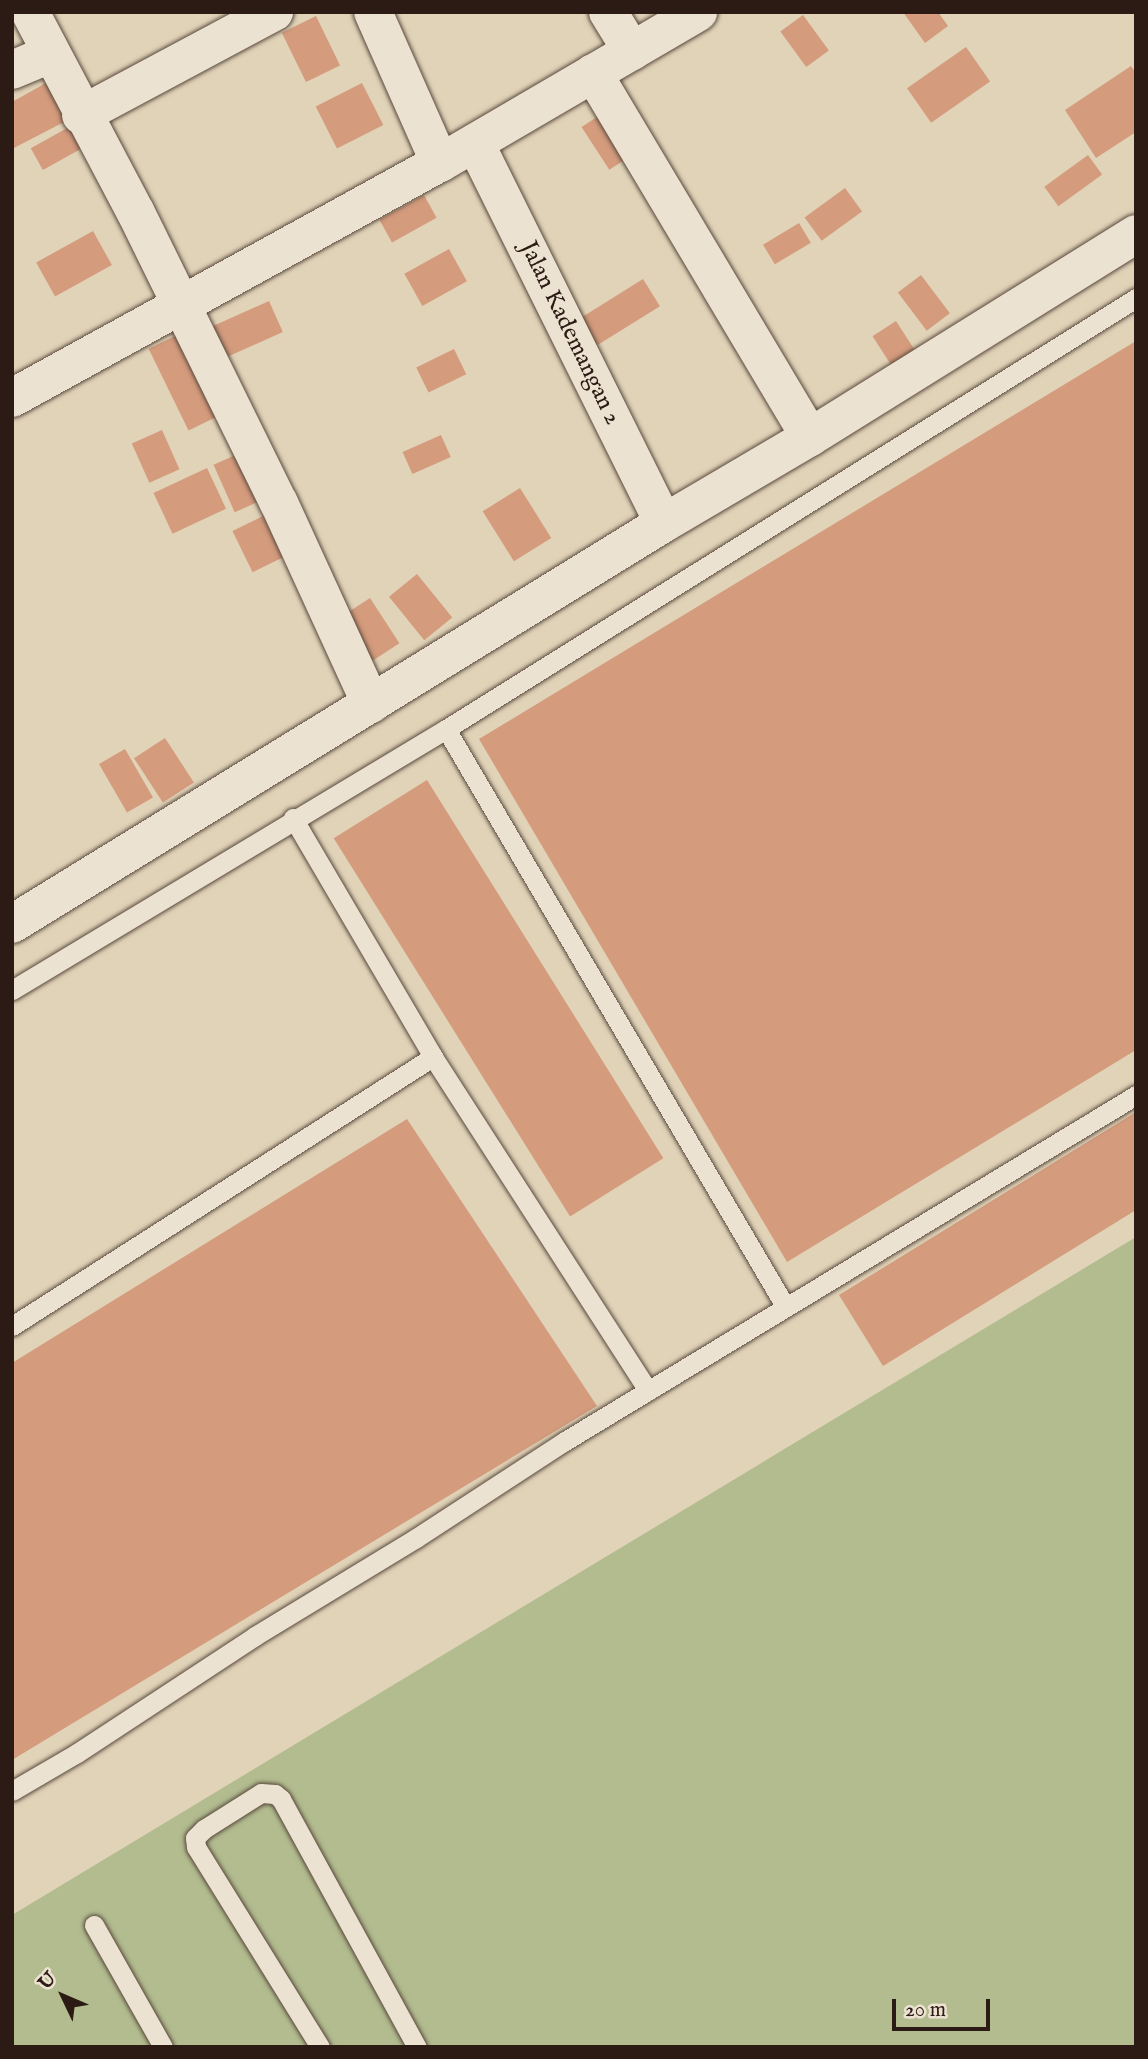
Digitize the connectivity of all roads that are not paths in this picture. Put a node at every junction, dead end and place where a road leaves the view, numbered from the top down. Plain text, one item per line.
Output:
1 (30, 12) edge
2 (274, 12) edge
3 (373, 12) edge
4 (608, 12) edge
5 (698, 12) edge
6 (632, 51) junction
7 (50, 54) junction
8 (12, 70) edge
9 (593, 73) junction
10 (81, 115) junction
11 (475, 143) junction
12 (440, 163) junction
13 (1136, 234) edge
14 (1136, 298) edge
15 (180, 305) junction
16 (12, 398) edge
17 (810, 438) junction
18 (664, 523) junction
19 (371, 704) junction
20 (446, 729) junction
21 (293, 818) junction
22 (12, 924) edge
23 (12, 990) edge
24 (433, 1057) junction
25 (1136, 1095) edge
26 (785, 1306) junction
27 (12, 1326) edge
28 (648, 1391) junction
29 (12, 1791) edge
30 (94, 1925) dead end
31 (163, 2047) edge
32 (320, 2047) edge
33 (417, 2047) edge

1 - 7 street
2 - 10 street
3 - 12 street
4 - 6 street
5 - 6 street
6 - 9 street
7 - 8 street
7 - 10 street
9 - 11 street
9 - 17 street
10 - 15 street
11 - 12 street
11 - 18 street, Jalan Kademangan 2
12 - 15 street
13 - 17 street
14 - 20 lane
15 - 16 street
15 - 19 street
17 - 18 street
18 - 19 street
19 - 22 street
20 - 21 lane
20 - 26 lane
21 - 23 lane
21 - 24 lane
24 - 27 lane
24 - 28 lane
25 - 26 lane
26 - 28 lane
28 - 29 lane
30 - 31 lane
32 - 33 lane

